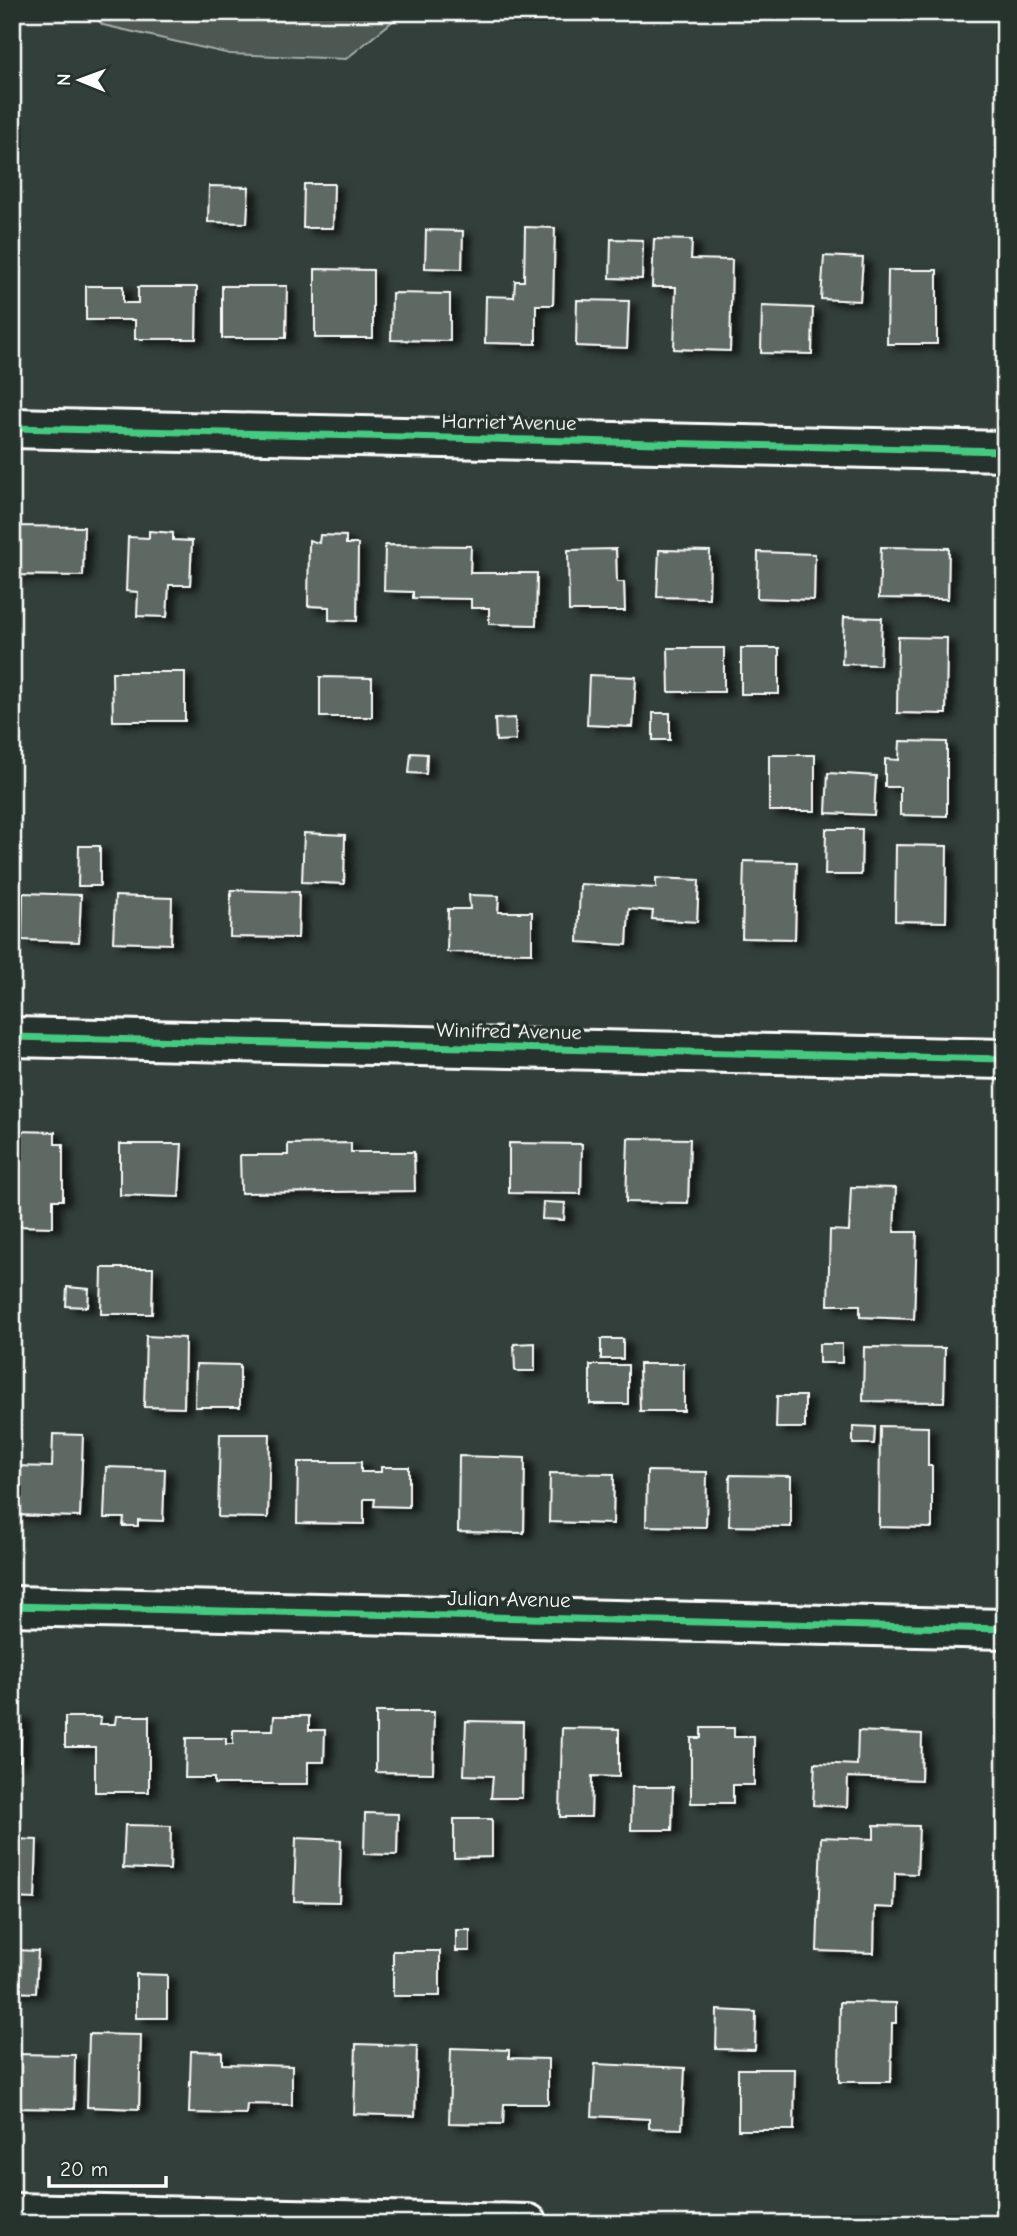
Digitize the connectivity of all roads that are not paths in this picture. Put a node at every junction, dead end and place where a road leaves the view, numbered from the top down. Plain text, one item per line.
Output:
1 (12, 428) edge
2 (1005, 451) edge
3 (12, 1037) edge
4 (1005, 1059) edge
5 (12, 1606) edge
6 (1005, 1629) edge
7 (12, 2213) edge
8 (528, 2224) edge

1 - 2 street, Harriet Avenue
3 - 4 street, Winifred Avenue
5 - 6 street, Julian Avenue
7 - 8 street

